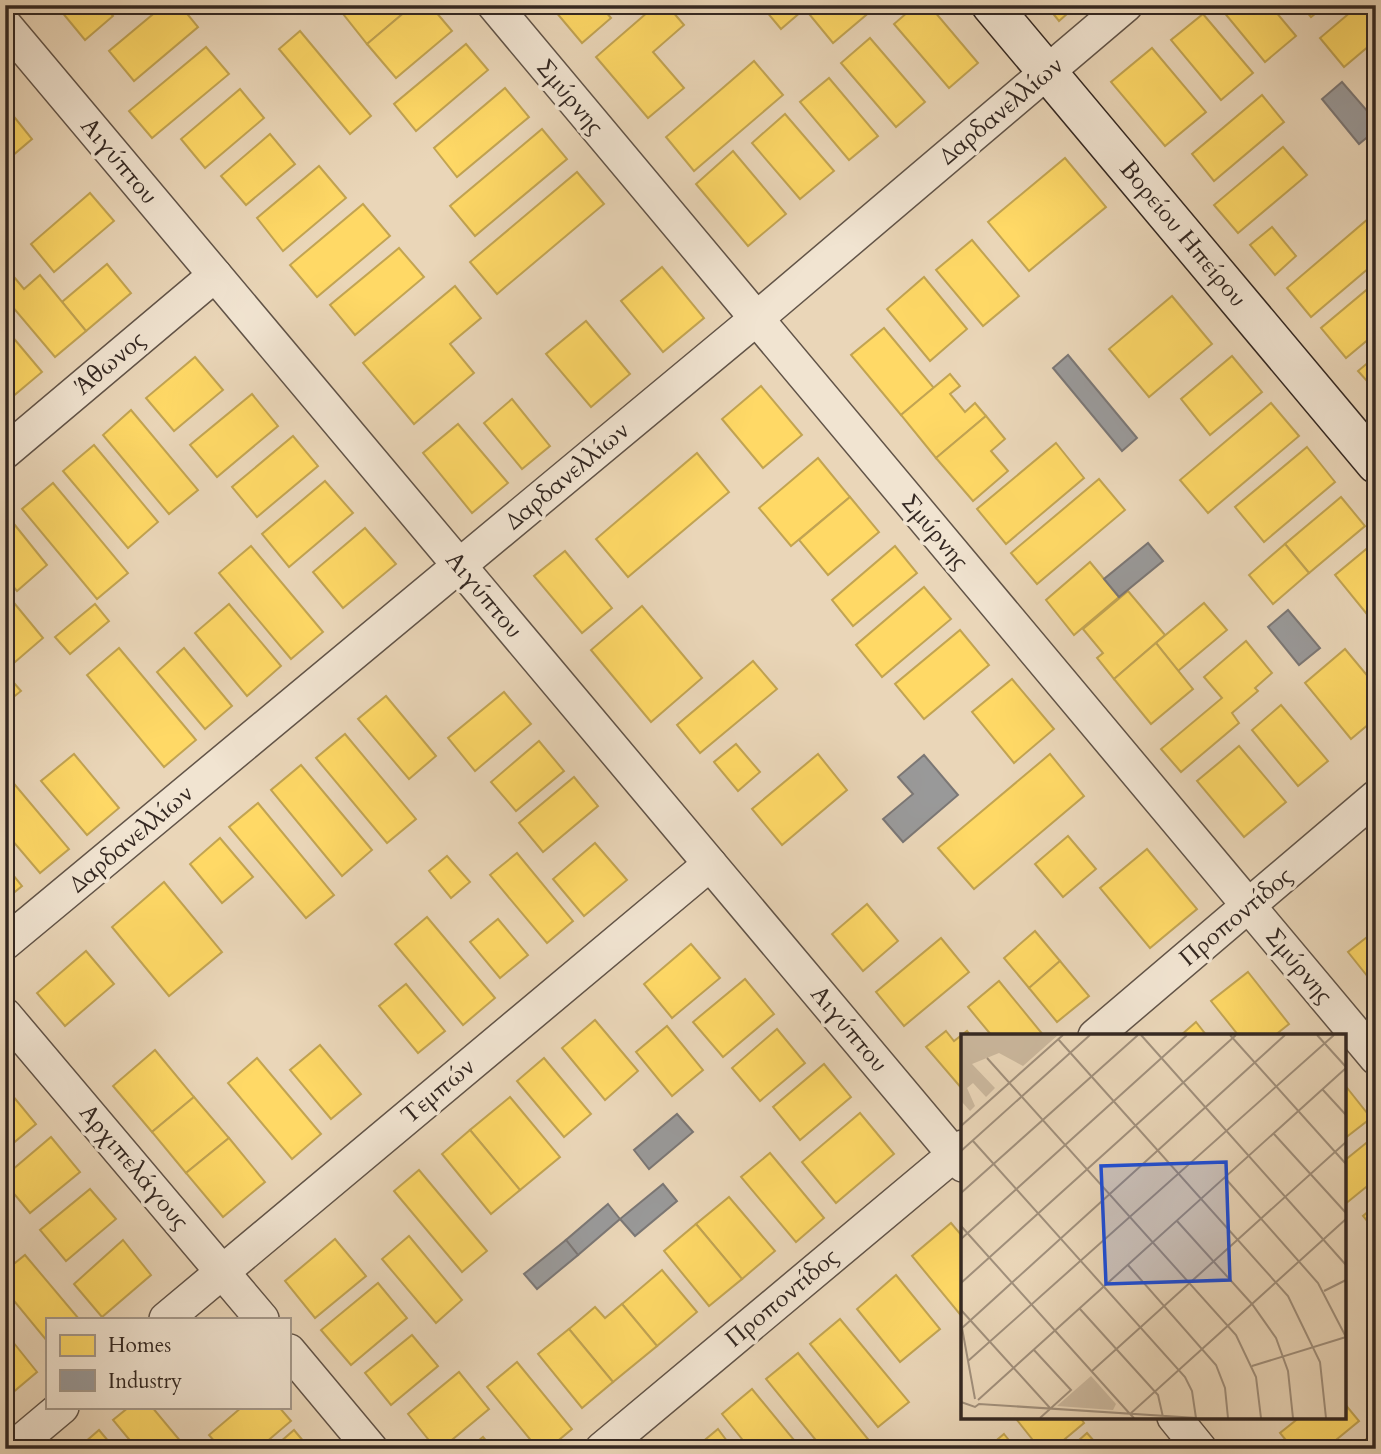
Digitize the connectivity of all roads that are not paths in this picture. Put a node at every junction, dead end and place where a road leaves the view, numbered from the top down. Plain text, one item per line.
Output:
1 (494, 5) edge
2 (990, 5) edge
3 (1126, 5) edge
4 (5, 24) edge
5 (1047, 72) junction
6 (215, 275) junction
7 (756, 319) junction
8 (5, 452) edge
9 (1376, 464) edge
10 (460, 566) junction
11 (1376, 797) edge
12 (710, 864) junction
13 (1249, 906) junction
14 (5, 943) edge
15 (5, 1015) edge
16 (1097, 1034) edge
17 (1376, 1058) edge
18 (960, 1156) edge
19 (222, 1272) junction
20 (167, 1318) edge
21 (261, 1318) edge
22 (290, 1352) edge
23 (61, 1408) edge
24 (12, 1449) edge
25 (371, 1449) edge
26 (602, 1449) edge

1 - 7 street, Σμύρνης
2 - 5 street, Βορείου Ηπείρου
3 - 5 street, Δαρδανελλίων
4 - 6 street, Αιγύπτου
5 - 7 street, Δαρδανελλίων
5 - 9 street, Βορείου Ηπείρου
6 - 8 street, Άθωνος
6 - 10 street, Αιγύπτου
7 - 10 street, Δαρδανελλίων
7 - 13 street, Σμύρνης
10 - 12 street, Αιγύπτου
10 - 14 street, Δαρδανελλίων
11 - 13 street, Προποντίδος
12 - 18 street, Αιγύπτου
12 - 19 street, Τεμπών
13 - 16 street, Προποντίδος
13 - 17 street, Σμύρνης
15 - 19 street, Αρχιπελάγους
18 - 26 street, Προποντίδος
19 - 20 street, Τεμπών
19 - 21 street, Αρχιπελάγους
22 - 25 street
23 - 24 street

